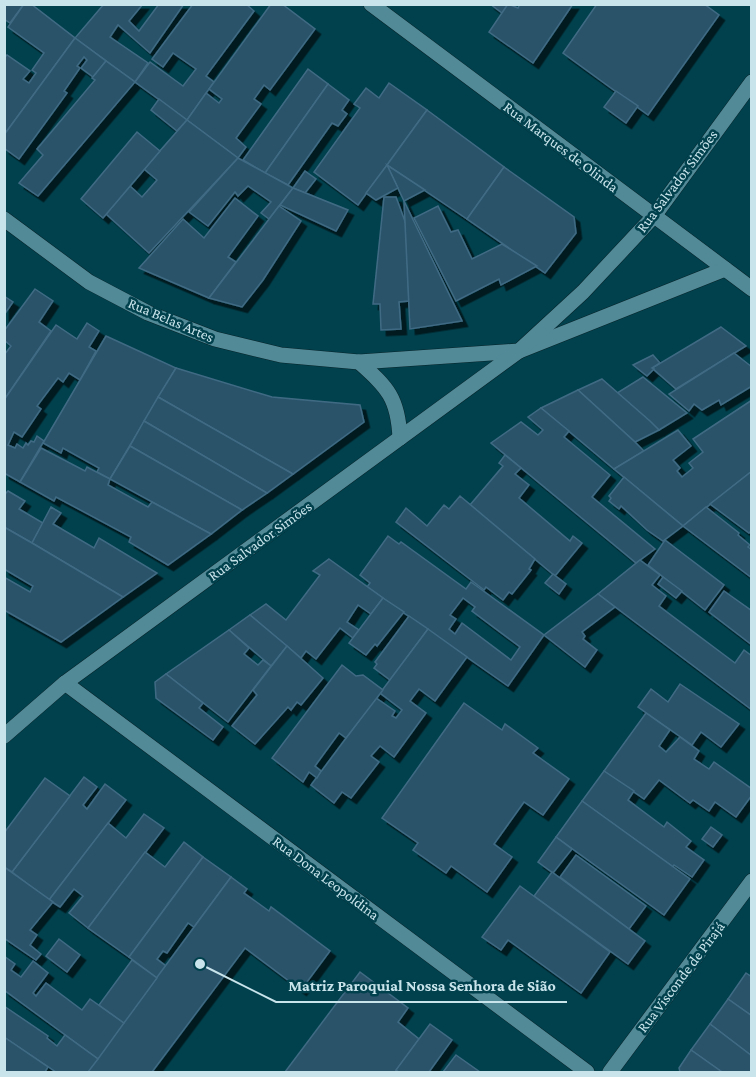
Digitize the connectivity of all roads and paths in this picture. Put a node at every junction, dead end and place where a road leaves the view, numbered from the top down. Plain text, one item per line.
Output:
1 (371, 4) edge
2 (752, 82) edge
3 (654, 216) junction
4 (4, 219) edge
5 (725, 269) junction
6 (752, 289) edge
7 (519, 351) junction
8 (359, 362) junction
9 (400, 438) junction
10 (64, 683) junction
11 (4, 736) edge
12 (752, 881) edge
13 (587, 1072) edge
14 (610, 1072) edge

1 - 3 street, Rua Marques de Olinda
2 - 3 street, Rua Salvador Simões
3 - 5 street, Rua Marques de Olinda
3 - 7 street, Rua Salvador Simões
4 - 8 street, Rua Belas Artes
5 - 6 street, Rua Marques de Olinda
5 - 7 street, Rua Salvador Simões
7 - 8 street, Rua Belas Artes
7 - 9 street, Rua Salvador Simões
8 - 9 street
9 - 10 street, Rua Salvador Simões
10 - 11 street, Rua Salvador Simões
10 - 13 street, Rua Dona Leopoldina
12 - 14 street, Rua Visconde de Pirajá

